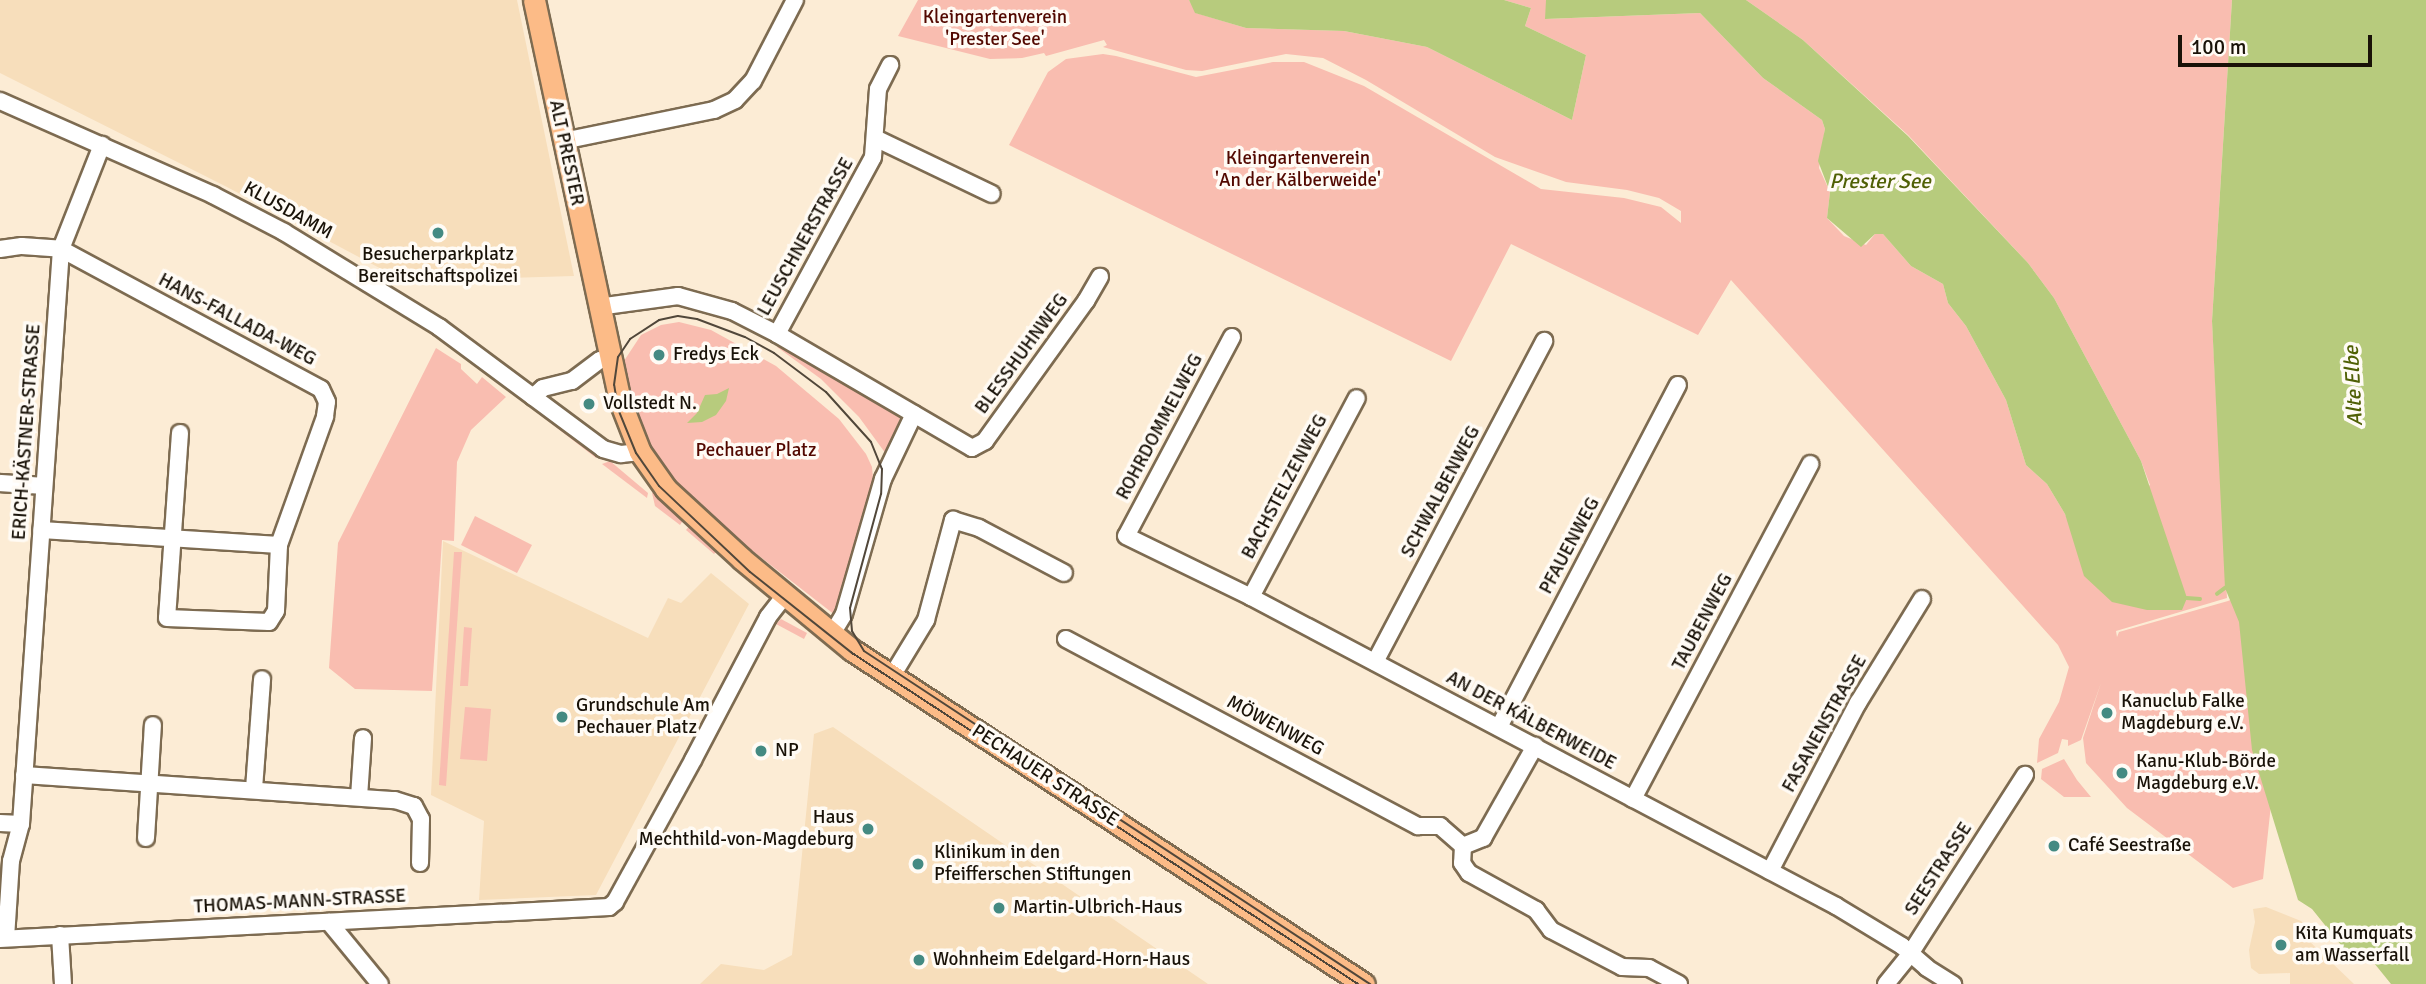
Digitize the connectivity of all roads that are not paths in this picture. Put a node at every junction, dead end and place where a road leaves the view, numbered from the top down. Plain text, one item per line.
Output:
1 (534, 0) edge
2 (795, 0) edge
3 (890, 65) dead end
4 (0, 101) edge
5 (877, 139) junction
6 (563, 141) junction
7 (102, 145) junction
8 (992, 194) dead end
9 (0, 249) edge
10 (61, 249) junction
11 (1100, 277) dead end
12 (598, 306) junction
13 (777, 334) junction
14 (1232, 337) dead end
15 (1544, 341) dead end
16 (612, 367) junction
17 (1678, 385) dead end
18 (533, 397) junction
19 (1357, 398) dead end
20 (914, 414) junction
21 (180, 433) dead end
22 (972, 448) joint
23 (640, 452) junction
24 (1810, 464) dead end
25 (0, 483) edge
26 (44, 486) junction
27 (41, 530) junction
28 (1126, 536) joint
29 (173, 538) junction
30 (279, 545) junction
31 (1064, 573) dead end
32 (785, 595) junction
33 (1251, 597) junction
34 (1922, 599) dead end
35 (832, 635) junction
36 (1066, 639) dead end
37 (1375, 662) junction
38 (892, 676) junction
39 (262, 679) dead end
40 (153, 725) dead end
41 (1499, 727) junction
42 (363, 738) dead end
43 (1535, 747) junction
44 (24, 775) junction
45 (2025, 775) dead end
46 (150, 783) junction
47 (254, 789) junction
48 (359, 797) junction
49 (1633, 799) junction
50 (0, 823) edge
51 (21, 824) junction
52 (146, 838) dead end
53 (1464, 846) junction
54 (420, 863) dead end
55 (1770, 871) junction
56 (329, 922) junction
57 (60, 935) junction
58 (3, 938) edge
59 (1910, 954) junction
60 (63, 984) edge
61 (380, 984) edge
62 (1364, 984) edge
63 (1679, 984) edge
64 (1886, 984) edge
65 (1953, 984) edge

1 - 6 main road, ALT PRESTER
2 - 6 street
3 - 5 street, LEUSCHNERSTRASSE
4 - 7 street, KLUSDAMM
5 - 8 street
5 - 13 street, LEUSCHNERSTRASSE
6 - 12 main road, ALT PRESTER
7 - 10 street, ERICH-KÄSTNER-STRASSE
7 - 18 street, KLUSDAMM
9 - 10 street
10 - 26 street, ERICH-KÄSTNER-STRASSE
10 - 30 street, HANS-FALLADA-WEG
11 - 22 street, BLESSHUHNWEG
12 - 13 street
12 - 16 main road
13 - 20 street, LEUSCHNERSTRASSE
14 - 28 street, ROHRDOMMELWEG
15 - 37 street, SCHWALBENWEG
16 - 18 street
16 - 23 main road
17 - 41 street, PFAUENWEG
18 - 23 street, KLUSDAMM
19 - 33 street, BACHSTELZENWEG
20 - 22 street, LEUSCHNERSTRASSE
20 - 35 street
21 - 29 street, HANS-FALLADA-WEG
23 - 32 main road
24 - 49 street, TAUBENWEG
25 - 26 street
26 - 27 street, ERICH-KÄSTNER-STRASSE
27 - 29 street
27 - 44 street, ERICH-KÄSTNER-STRASSE
28 - 33 street, AN DER KÄLBERWEIDE
29 - 30 street
29 - 30 street, HANS-FALLADA-WEG
31 - 38 street
32 - 35 main road
32 - 56 street, THOMAS-MANN-STRASSE
33 - 37 street, AN DER KÄLBERWEIDE
34 - 55 street, FASANENSTRASSE
35 - 38 main road, PECHAUER STRASSE
36 - 53 street, MÖWENWEG
37 - 41 street, AN DER KÄLBERWEIDE
38 - 62 main road, PECHAUER STRASSE
39 - 47 street
40 - 46 street
41 - 43 street, AN DER KÄLBERWEIDE
42 - 48 street
43 - 49 street, AN DER KÄLBERWEIDE
43 - 53 street
44 - 46 street
44 - 51 street, ERICH-KÄSTNER-STRASSE
45 - 59 street, SEESTRASSE
46 - 47 street
46 - 52 street
47 - 48 street
48 - 54 street
49 - 55 street, AN DER KÄLBERWEIDE
50 - 51 street
51 - 58 street, ERICH-KÄSTNER-STRASSE
53 - 63 street
55 - 59 street, AN DER KÄLBERWEIDE
56 - 57 street, THOMAS-MANN-STRASSE
56 - 61 street
57 - 58 street, THOMAS-MANN-STRASSE
57 - 60 street
59 - 64 street, SEESTRASSE
59 - 65 street, AN DER KÄLBERWEIDE

